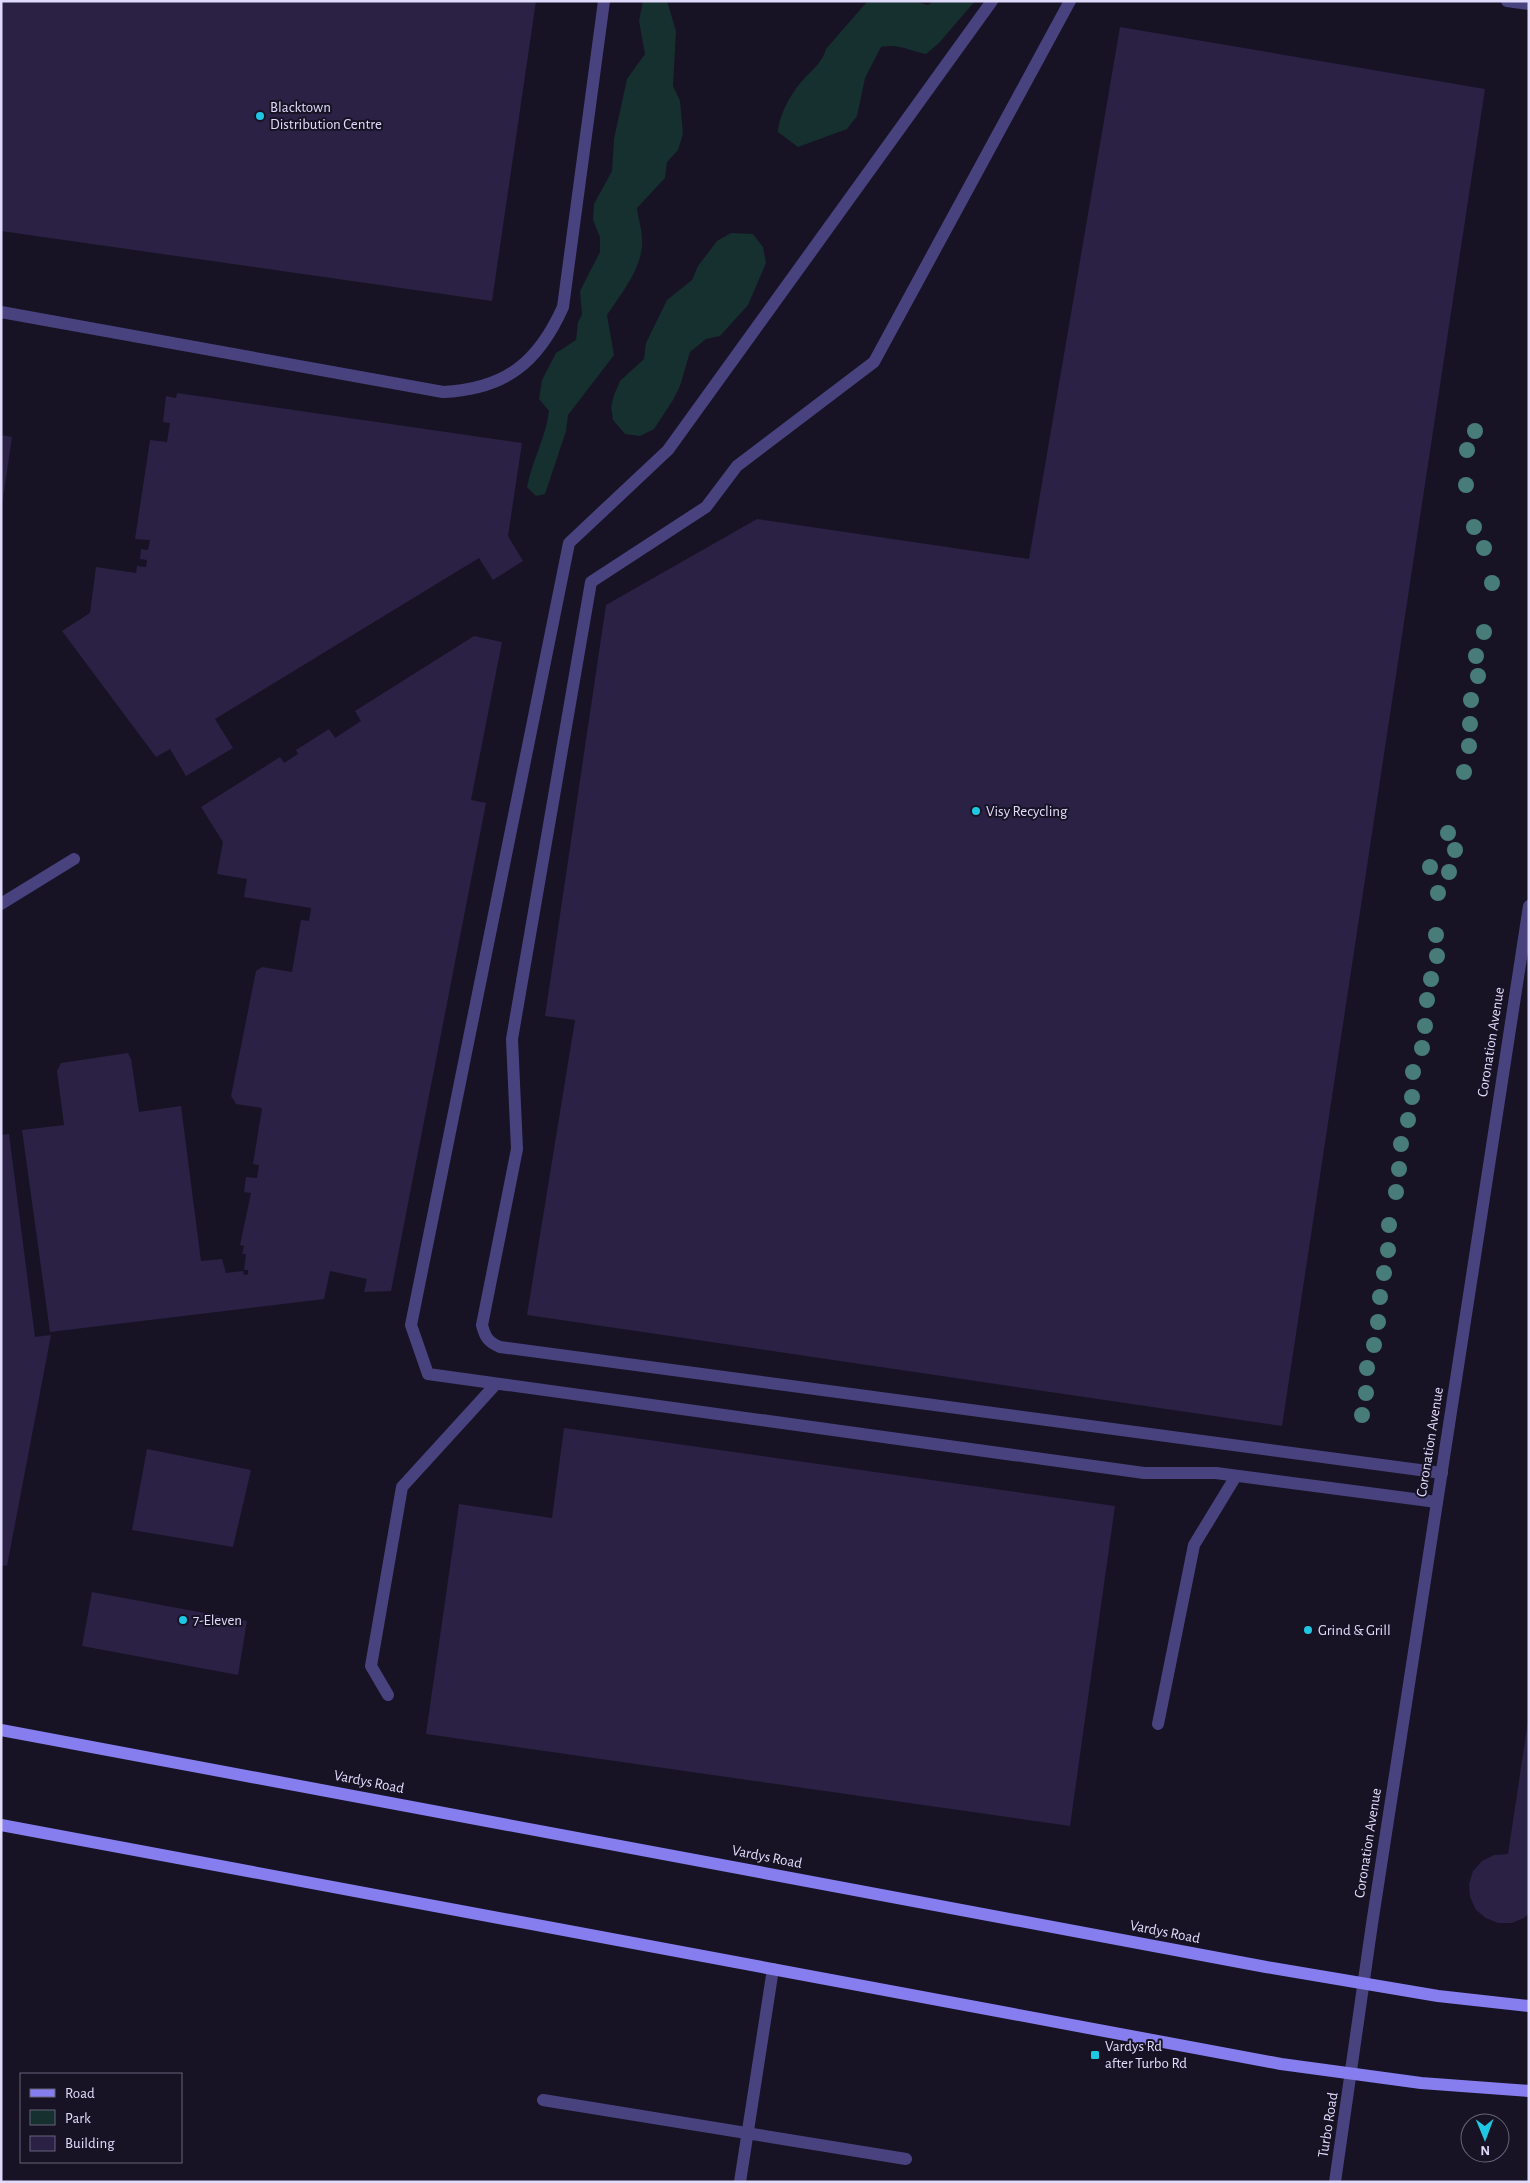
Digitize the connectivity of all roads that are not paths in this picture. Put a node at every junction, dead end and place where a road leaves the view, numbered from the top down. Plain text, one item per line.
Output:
1 (604, 1) edge
2 (992, 1) edge
3 (1070, 1) edge
4 (1508, 1) edge
5 (1529, 4) edge
6 (1, 312) edge
7 (74, 859) dead end
8 (1, 904) edge
9 (1529, 906) edge
10 (496, 1384) junction
11 (1442, 1473) junction
12 (1236, 1476) junction
13 (1437, 1502) junction
14 (388, 1695) dead end
15 (1158, 1724) dead end
16 (1, 1730) edge
17 (1, 1825) edge
18 (773, 1969) junction
19 (1364, 1983) junction
20 (1529, 2006) edge
21 (1352, 2074) junction
22 (1529, 2091) edge
23 (543, 2100) dead end
24 (747, 2133) junction
25 (906, 2159) dead end
26 (740, 2182) edge
27 (1335, 2182) edge

1 - 6 street
2 - 10 street
3 - 11 street
4 - 5 street
7 - 8 street
9 - 11 street, Coronation Avenue
10 - 12 street
10 - 14 street
11 - 13 street, Coronation Avenue
12 - 13 street
12 - 15 street
13 - 19 street, Coronation Avenue
16 - 19 main road, Vardys Road
17 - 18 main road
18 - 21 main road
18 - 24 street
19 - 20 main road, Vardys Road
19 - 21 street, Coronation Avenue
21 - 22 main road
21 - 27 street, Turbo Road
23 - 24 street
24 - 25 street
24 - 26 street

